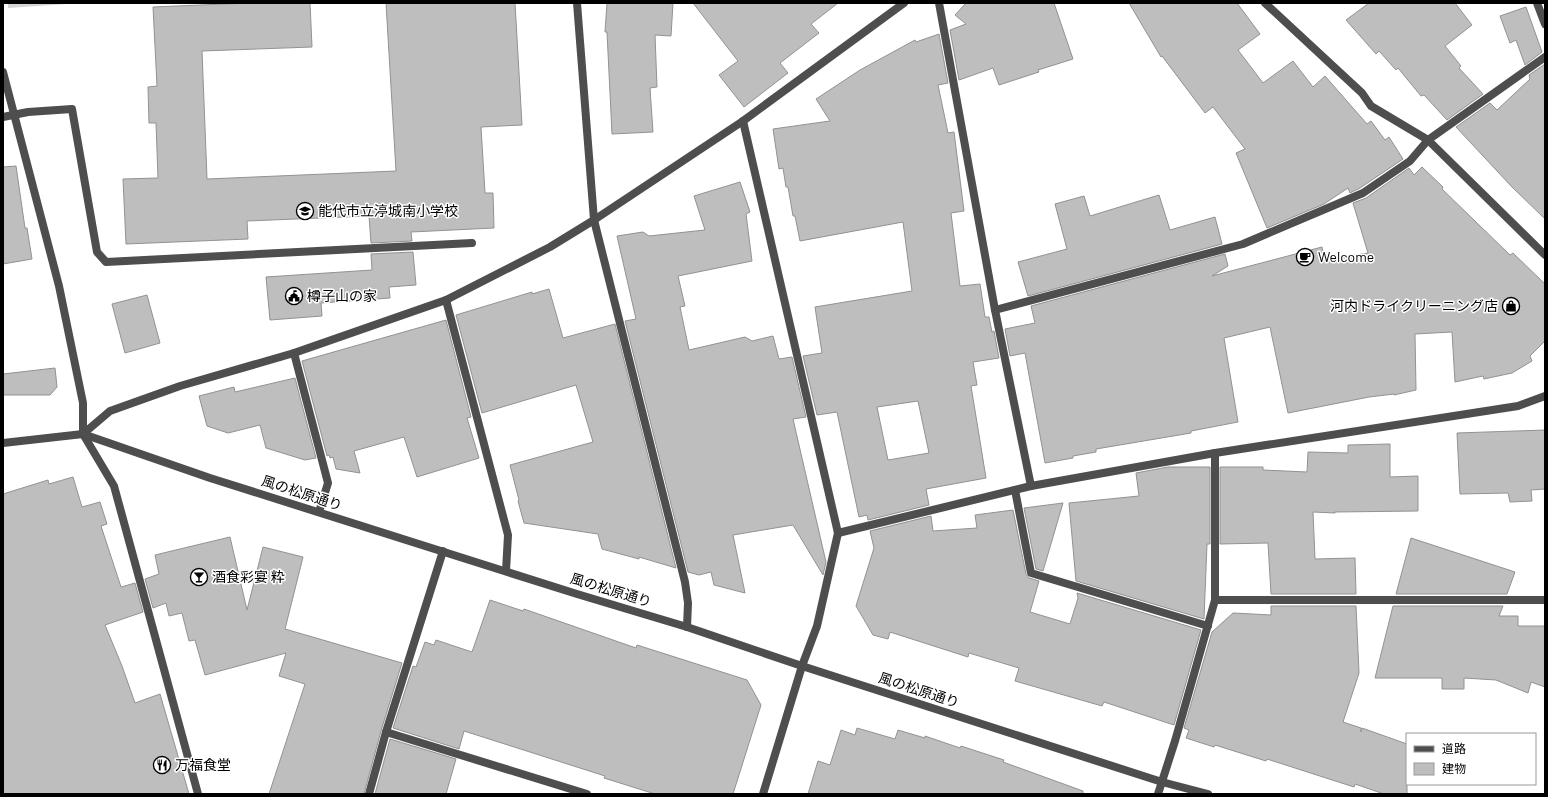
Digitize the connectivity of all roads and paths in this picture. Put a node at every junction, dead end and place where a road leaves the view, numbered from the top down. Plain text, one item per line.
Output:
1 (577, 3) edge
2 (904, 3) edge
3 (939, 3) edge
4 (1265, 3) edge
5 (1537, 3) edge
6 (1545, 24) edge
7 (1545, 57) edge
8 (3, 72) edge
9 (14, 115) junction
10 (3, 116) edge
11 (743, 121) junction
12 (1428, 140) junction
13 (594, 220) junction
14 (472, 243) dead end
15 (1545, 255) edge
16 (446, 300) junction
17 (995, 310) junction
18 (294, 353) junction
19 (1545, 396) edge
20 (83, 434) junction
21 (3, 443) edge
22 (1215, 453) junction
23 (1032, 486) junction
24 (1015, 490) junction
25 (319, 512) junction
26 (838, 533) junction
27 (443, 551) junction
28 (506, 571) junction
29 (1215, 600) junction
30 (1545, 600) edge
31 (1208, 626) junction
32 (687, 627) junction
33 (802, 666) junction
34 (386, 732) junction
35 (1162, 782) junction
36 (198, 794) edge
37 (369, 794) edge
38 (587, 794) edge
39 (763, 794) edge
40 (1158, 794) edge
41 (1208, 794) edge

1 - 13 street
2 - 11 street
3 - 17 street
4 - 12 street
5 - 6 street
7 - 12 street
8 - 9 street
9 - 10 street
9 - 14 street
9 - 20 street
11 - 13 street
11 - 26 street
12 - 15 street
12 - 17 street
13 - 16 street
13 - 32 street
16 - 18 street
16 - 28 street
17 - 23 street
18 - 20 street
18 - 25 street
19 - 22 street
20 - 21 street, 風の松原通り
20 - 25 street, 風の松原通り
20 - 36 street
22 - 23 street
22 - 29 street
23 - 24 street
24 - 26 street
24 - 31 street
25 - 27 street, 風の松原通り
26 - 33 street
27 - 28 street, 風の松原通り
27 - 34 street
28 - 32 street, 風の松原通り
29 - 30 street
29 - 31 street
31 - 35 street
32 - 33 street, 風の松原通り
33 - 35 street, 風の松原通り
33 - 39 street
34 - 37 street
34 - 38 street
35 - 40 street
35 - 41 street, 風の松原通り

